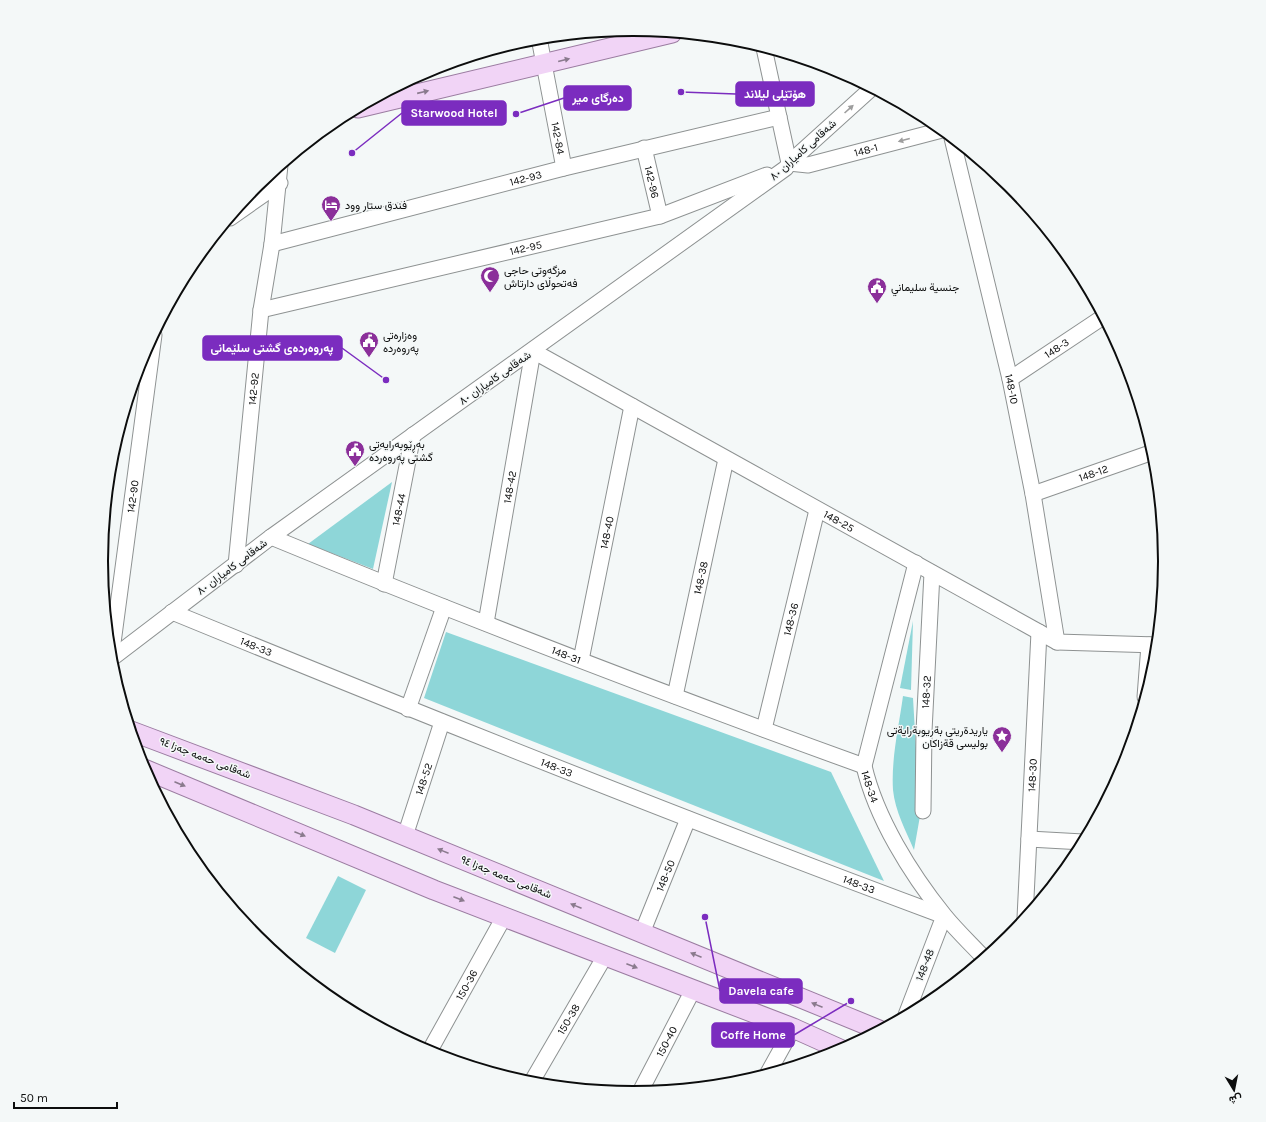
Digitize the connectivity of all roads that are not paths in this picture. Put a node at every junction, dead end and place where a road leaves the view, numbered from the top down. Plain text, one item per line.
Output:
1 (657, 37) edge
2 (540, 44) edge
3 (765, 53) edge
4 (544, 64) junction
5 (868, 92) edge
6 (375, 104) edge
7 (779, 117) junction
8 (936, 132) edge
9 (954, 144) edge
10 (644, 148) junction
11 (787, 165) junction
12 (564, 168) junction
13 (280, 173) edge
14 (280, 183) junction
15 (251, 202) edge
16 (660, 216) junction
17 (272, 244) junction
18 (261, 310) junction
19 (1099, 320) edge
20 (533, 351) junction
21 (152, 352) edge
22 (1010, 379) junction
23 (632, 406) junction
24 (413, 434) junction
25 (1147, 454) edge
26 (726, 459) junction
27 (1033, 494) junction
28 (817, 510) junction
29 (271, 537) junction
30 (916, 563) junction
31 (236, 565) junction
32 (932, 574) junction
33 (384, 584) junction
34 (444, 607) junction
35 (172, 612) junction
36 (486, 623) junction
37 (1039, 632) junction
38 (114, 639) edge
39 (1057, 642) junction
40 (1151, 645) edge
41 (117, 655) edge
42 (581, 660) junction
43 (676, 696) junction
44 (408, 709) junction
45 (442, 722) junction
46 (764, 729) junction
47 (137, 733) edge
48 (864, 766) junction
49 (153, 773) edge
50 (923, 811) dead end
51 (688, 819) junction
52 (405, 836) junction
53 (1029, 839) junction
54 (1077, 842) edge
55 (1025, 910) edge
56 (944, 916) junction
57 (504, 917) junction
58 (642, 933) junction
59 (981, 954) edge
60 (605, 956) junction
61 (693, 990) junction
62 (909, 1008) edge
63 (793, 1028) junction
64 (873, 1028) edge
65 (432, 1046) edge
66 (834, 1046) edge
67 (771, 1067) edge
68 (535, 1077) edge
69 (643, 1086) edge

4 -> 1 main road
2 - 4 street, 142-84
3 - 7 street
6 -> 4 main road
4 - 12 street, 142-84
11 -> 5 street, شەقامی کامیاران ٨٠
7 - 10 street, 142-93
7 - 11 street
8 -> 11 street, 148-1
9 - 22 street, 148-10
10 - 12 street, 142-93
10 - 16 street, 142-96
11 - 16 street, 142-95
11 - 20 street, شەقامی کامیاران ٨٠
12 - 17 street, 142-93
13 - 14 street, 142-92
14 - 15 street
14 - 17 street, 142-92
16 - 18 street, 142-95
17 - 18 street, 142-92
18 - 31 street, 142-92
19 - 22 street, 148-3
20 - 23 street, 148-25
20 - 24 street, شەقامی کامیاران ٨٠
20 - 36 street, 148-42
21 - 38 street, 142-90
22 - 27 street, 148-10
23 - 26 street, 148-25
23 - 42 street, 148-40
24 - 29 street, شەقامی کامیاران ٨٠
24 - 33 street, 148-44
25 - 27 street, 148-12
26 - 28 street, 148-25
26 - 43 street, 148-38
27 - 39 street, 148-10
28 - 30 street, 148-25
28 - 46 street, 148-36
29 - 31 street, شەقامی کامیاران ٨٠
29 - 33 street, 148-31
30 - 32 street, 148-25
30 - 48 street, 148-34
31 - 35 street, شەقامی کامیاران ٨٠
32 - 37 street, 148-25
32 - 50 street, 148-32
33 - 34 street, 148-31
34 - 36 street, 148-31
34 - 44 street
35 - 41 street, شەقامی کامیاران ٨٠
35 - 44 street, 148-33
36 - 42 street, 148-31
37 - 39 street, 148-25
37 - 53 street, 148-30
39 - 40 street, 148-25
42 - 43 street, 148-31
43 - 46 street, 148-31
44 - 45 street, 148-33
45 - 51 street, 148-33
45 - 52 street, 148-52
46 - 48 street, 148-31
47 - 52 main road, شەقامی حەمە جەزا ٩٤
48 - 56 street, 148-34
49 -> 57 main road
51 - 56 street, 148-33
51 - 58 street, 148-50
58 -> 52 main road, شەقامی حەمە جەزا ٩٤
53 - 54 street
53 - 55 street, 148-30
56 - 59 street, 148-34
56 - 62 street, 148-48
57 - 60 main road
57 - 65 street, 150-36
64 -> 58 main road, شەقامی حەمە جەزا ٩٤
60 -> 61 main road
60 - 68 street, 150-38
61 - 63 main road
61 - 69 street, 150-40
63 - 66 main road
63 - 67 street

